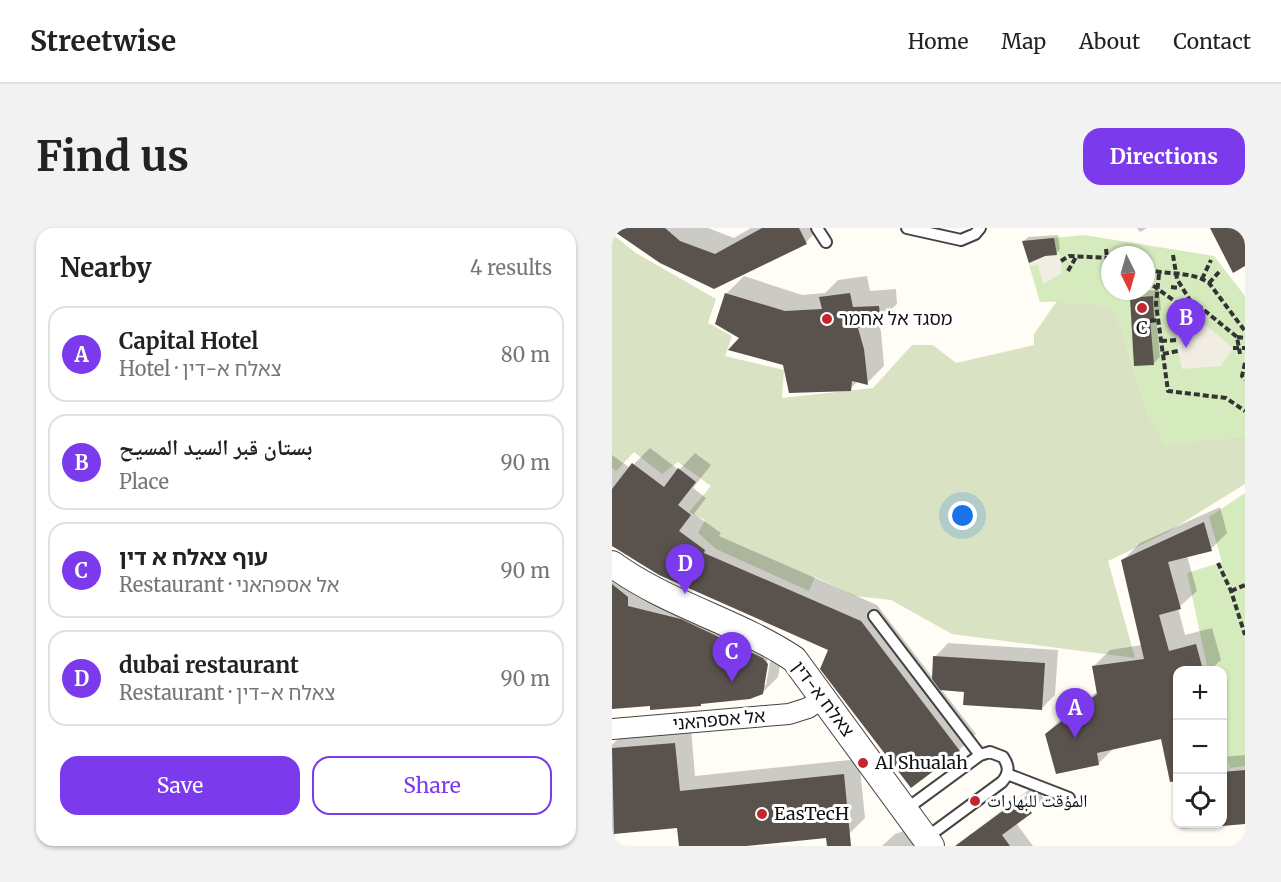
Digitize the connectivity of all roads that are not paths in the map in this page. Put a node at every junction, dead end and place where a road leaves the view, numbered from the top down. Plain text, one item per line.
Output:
1 (817, 228) edge
2 (908, 228) edge
3 (980, 228) edge
4 (826, 242) dead end
5 (612, 564) edge
6 (874, 616) dead end
7 (823, 698) junction
8 (612, 729) edge
9 (980, 755) junction
10 (1007, 774) junction
11 (1069, 798) dead end
12 (905, 810) junction
13 (928, 842) edge

1 - 4 lane
2 - 3 lane
5 - 7 street, צאלח א-דין
6 - 9 lane
7 - 8 street, אל אספהאני
7 - 12 street, צאלח א-דין
9 - 10 lane
9 - 12 lane
10 - 11 lane
10 - 13 lane
12 - 13 street, צאלח א-דין

